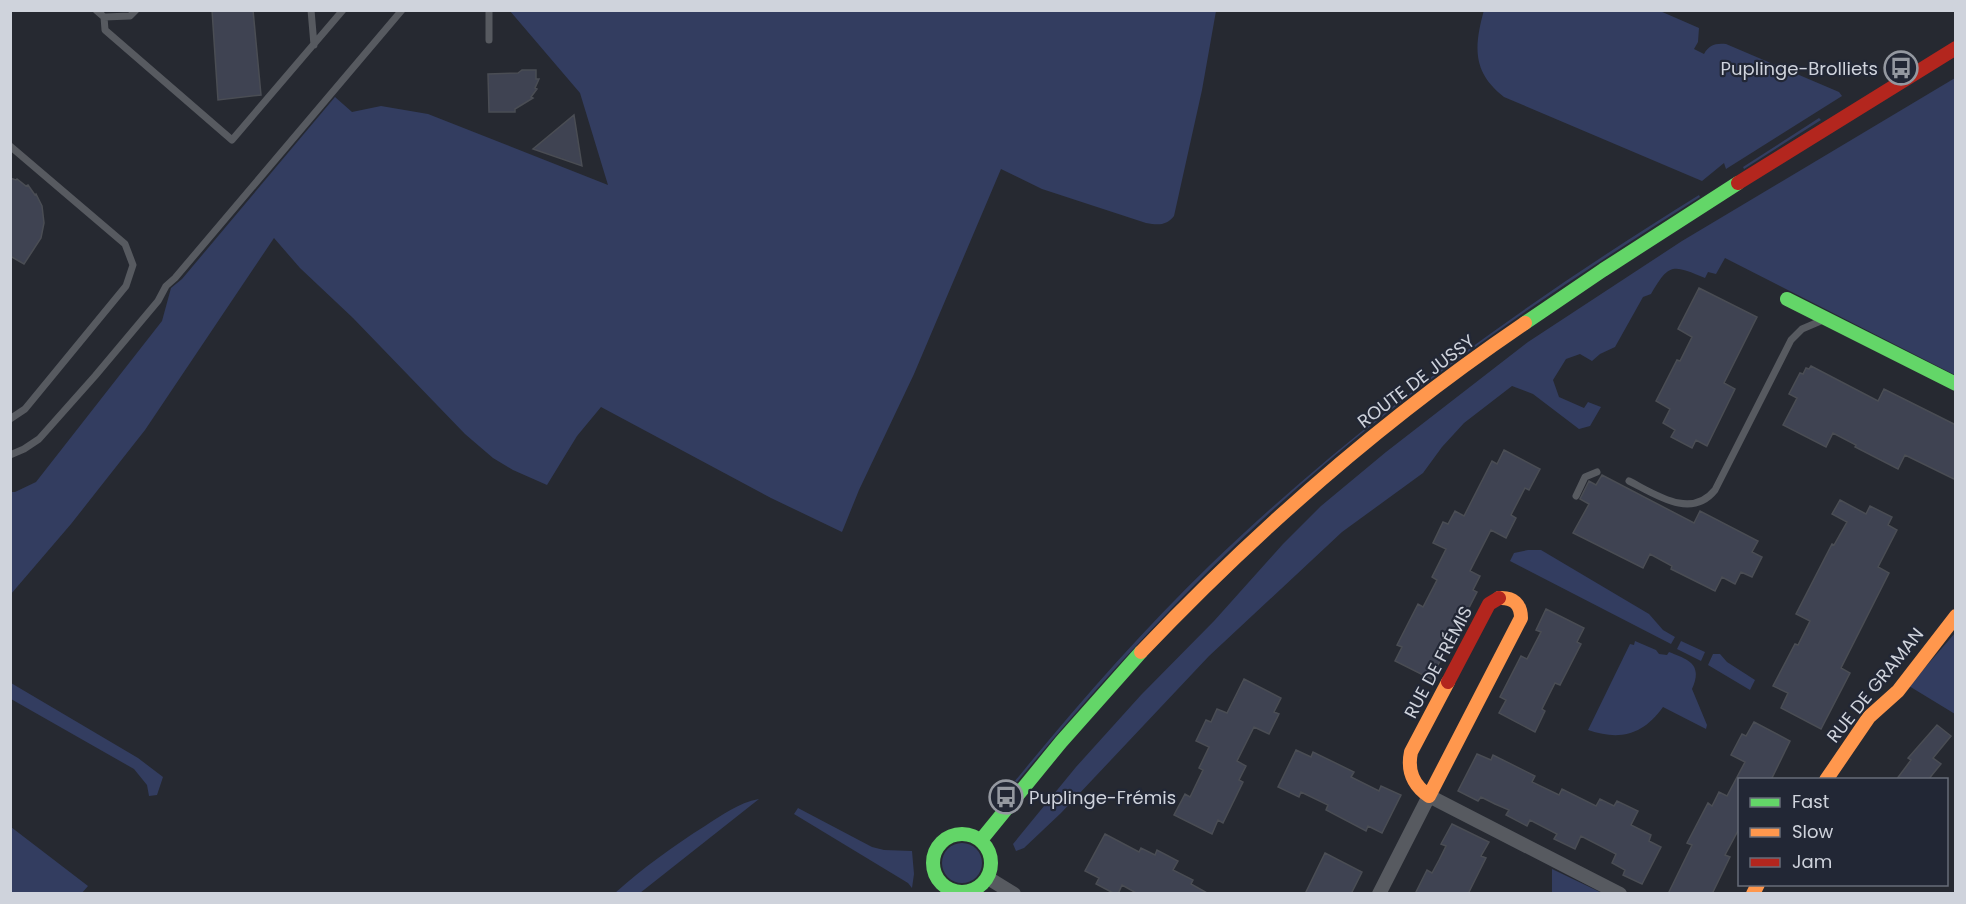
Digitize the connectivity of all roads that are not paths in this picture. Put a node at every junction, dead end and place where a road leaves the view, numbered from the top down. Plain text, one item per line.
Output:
1 (96, 10) edge
2 (136, 10) edge
3 (311, 10) edge
4 (343, 10) edge
5 (402, 10) edge
6 (489, 10) edge
7 (104, 17) junction
8 (489, 40) dead end
9 (314, 45) junction
10 (1956, 48) edge
11 (10, 146) edge
12 (1787, 299) dead end
13 (1825, 319) junction
14 (1956, 384) edge
15 (10, 419) edge
16 (10, 454) edge
17 (1597, 472) dead end
18 (1629, 481) dead end
19 (1576, 496) dead end
20 (1956, 616) edge
21 (1827, 778) edge
22 (1429, 796) junction
23 (981, 840) junction
24 (988, 878) junction
25 (945, 891) edge
26 (1014, 894) edge
27 (1379, 894) edge
28 (1620, 894) edge

1 - 7 lane
2 - 7 lane
3 - 9 lane
4 - 9 lane
5 - 16 lane
6 - 8 lane
7 - 9 lane
10 - 23 main road, ROUTE DE JUSSY
11 - 15 lane
12 - 13 main road
13 - 14 main road
13 - 18 lane
17 - 19 lane
20 - 21 main road, RUE DE GRAMAN
22 - 22 main road, RUE DE FRÉMIS
22 - 27 street, RUE DE FRÉMIS
22 - 28 street, RUE DE FRÉMIS
23 - 24 main road
23 - 25 main road
24 - 25 main road
24 - 26 street

